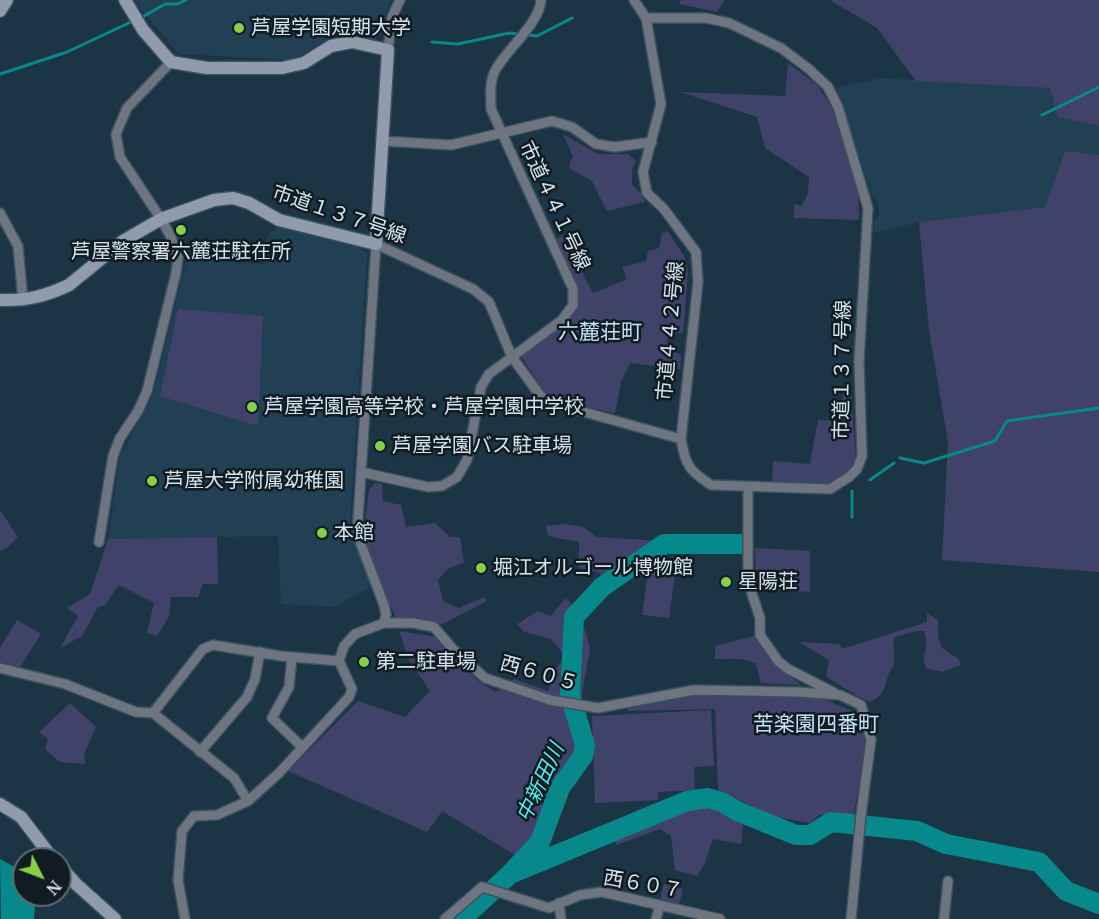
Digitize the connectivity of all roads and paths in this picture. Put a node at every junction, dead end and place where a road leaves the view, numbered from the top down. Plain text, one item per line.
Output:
1 (8, 0) edge
2 (125, 0) edge
3 (400, 0) edge
4 (541, 0) edge
5 (634, 0) edge
6 (0, 11) edge
7 (646, 18) junction
8 (388, 50) junction
9 (171, 62) junction
10 (501, 134) junction
11 (382, 141) junction
12 (652, 142) junction
13 (0, 213) edge
14 (161, 219) junction
15 (376, 244) junction
16 (0, 300) edge
17 (23, 301) junction
18 (512, 357) junction
19 (681, 439) junction
20 (361, 472) junction
21 (748, 487) junction
22 (99, 542) dead end
23 (384, 623) junction
24 (260, 652) junction
25 (292, 657) junction
26 (339, 661) junction
27 (0, 668) edge
28 (840, 695) junction
29 (153, 713) junction
30 (302, 747) junction
31 (200, 752) junction
32 (248, 801) junction
33 (0, 804) edge
34 (44, 847) edge
35 (72, 880) edge
36 (948, 881) dead end
37 (559, 903) junction
38 (660, 905) junction
39 (115, 919) edge
40 (185, 919) edge
41 (445, 919) edge
42 (561, 919) edge
43 (656, 919) edge
44 (720, 919) edge
45 (851, 919) edge
46 (944, 919) edge

1 - 6 street
2 - 9 street
3 - 8 street
4 - 10 street, 市道４４１号線
5 - 7 street, 市道４４２号線
7 - 12 street, 市道４４２号線
7 - 21 street, 市道１３７号線
8 - 9 street
8 - 11 street
9 - 14 street
10 - 11 street
10 - 12 street
10 - 18 street, 市道４４１号線
11 - 15 street
12 - 19 street, 市道４４２号線
13 - 17 street
14 - 15 street, 市道１３７号線
14 - 17 street, 市道１３７号線
14 - 22 street
15 - 18 street, 市道１３７号線
15 - 20 street
16 - 17 street, 市道１３７号線
18 - 19 street, 市道１３７号線
18 - 20 street, 市道４４１号線
19 - 21 street, 市道１３７号線
20 - 23 street
21 - 28 street
23 - 26 street, 西６０５
23 - 28 street, 西６０５
24 - 25 street
24 - 29 street
24 - 31 street
25 - 26 street
25 - 30 street
26 - 30 street
27 - 29 street
28 - 45 street
29 - 31 street
30 - 32 street
31 - 32 street
32 - 40 street
33 - 34 street
35 - 39 street
36 - 46 street
37 - 38 street, 西６０７
37 - 41 street, 西６０７
37 - 42 street
38 - 43 street
38 - 44 street, 西６０７

